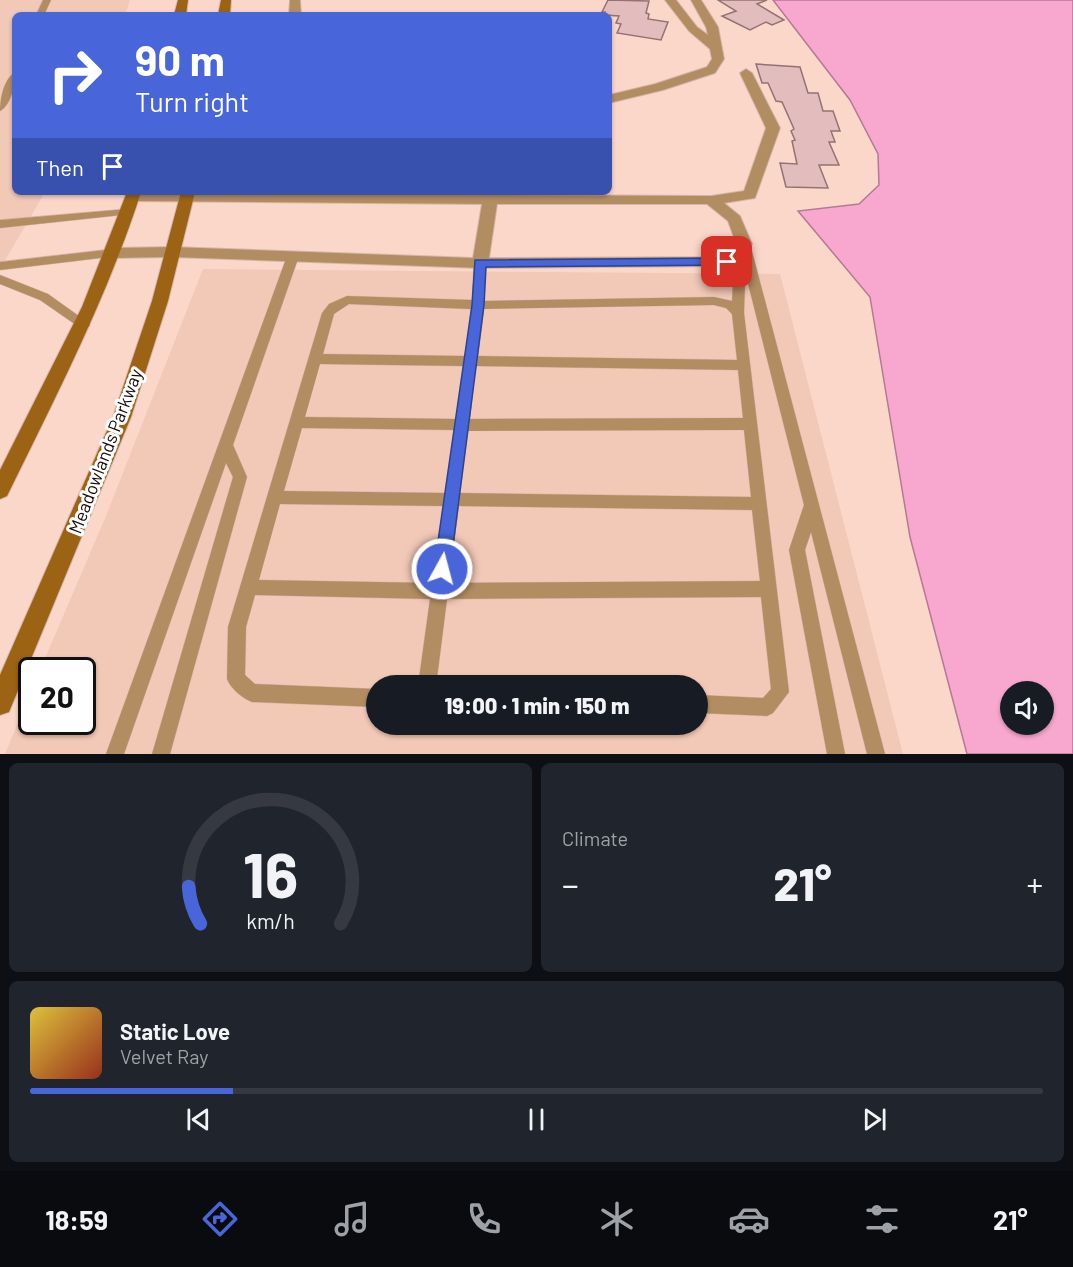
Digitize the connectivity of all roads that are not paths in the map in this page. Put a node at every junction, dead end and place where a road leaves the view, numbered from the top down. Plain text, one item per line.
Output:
1 (670, 0) edge
2 (696, 0) edge
3 (714, 46) junction
4 (746, 73) dead end
5 (5, 87) edge
6 (612, 98) edge
7 (0, 108) edge
8 (187, 195) edge
9 (489, 195) edge
10 (131, 200) edge
11 (711, 200) junction
12 (0, 224) edge
13 (744, 244) junction
14 (172, 252) junction
15 (113, 253) junction
16 (293, 256) junction
17 (727, 262) junction
18 (480, 263) junction
19 (0, 266) edge
20 (0, 279) edge
21 (478, 305) junction
22 (738, 313) junction
23 (84, 324) junction
24 (315, 359) junction
25 (470, 360) junction
26 (744, 365) junction
27 (297, 422) junction
28 (751, 424) junction
29 (462, 425) junction
30 (225, 444) junction
31 (0, 490) edge
32 (275, 497) junction
33 (451, 501) junction
34 (812, 503) junction
35 (759, 504) junction
36 (248, 587) junction
37 (769, 589) junction
38 (439, 591) junction
39 (428, 675) edge
40 (366, 698) edge
41 (0, 703) edge
42 (708, 704) edge
43 (115, 754) edge
44 (161, 754) edge
45 (836, 754) edge
46 (876, 754) edge

1 - 3 street
2 - 3 street
3 - 6 street
4 - 11 street
5 - 7 lane
8 - 9 street
8 - 10 street
8 - 14 main road, Meadowlands Parkway
9 - 11 street
9 - 18 street
10 - 12 lane
10 - 15 main road
11 - 13 street
13 - 17 street
13 - 34 lane
14 - 15 street
14 - 16 street
14 - 41 main road, Meadowlands Parkway
15 - 19 lane
15 - 23 main road
16 - 18 street
16 - 30 lane
17 - 18 street
17 - 22 lane
18 - 21 lane
20 - 23 lane
21 - 22 lane
21 - 24 lane
21 - 25 lane
22 - 26 lane
23 - 31 main road
24 - 25 lane
24 - 27 lane
25 - 26 lane
25 - 29 lane
26 - 28 lane
27 - 29 lane
27 - 32 lane
28 - 29 lane
28 - 35 lane
29 - 33 lane
30 - 43 lane
30 - 44 lane
32 - 33 lane
32 - 36 lane
33 - 35 lane
33 - 38 lane
34 - 45 lane
34 - 46 lane
35 - 37 lane
36 - 38 lane
36 - 40 lane
37 - 38 lane
37 - 42 lane
38 - 39 lane

